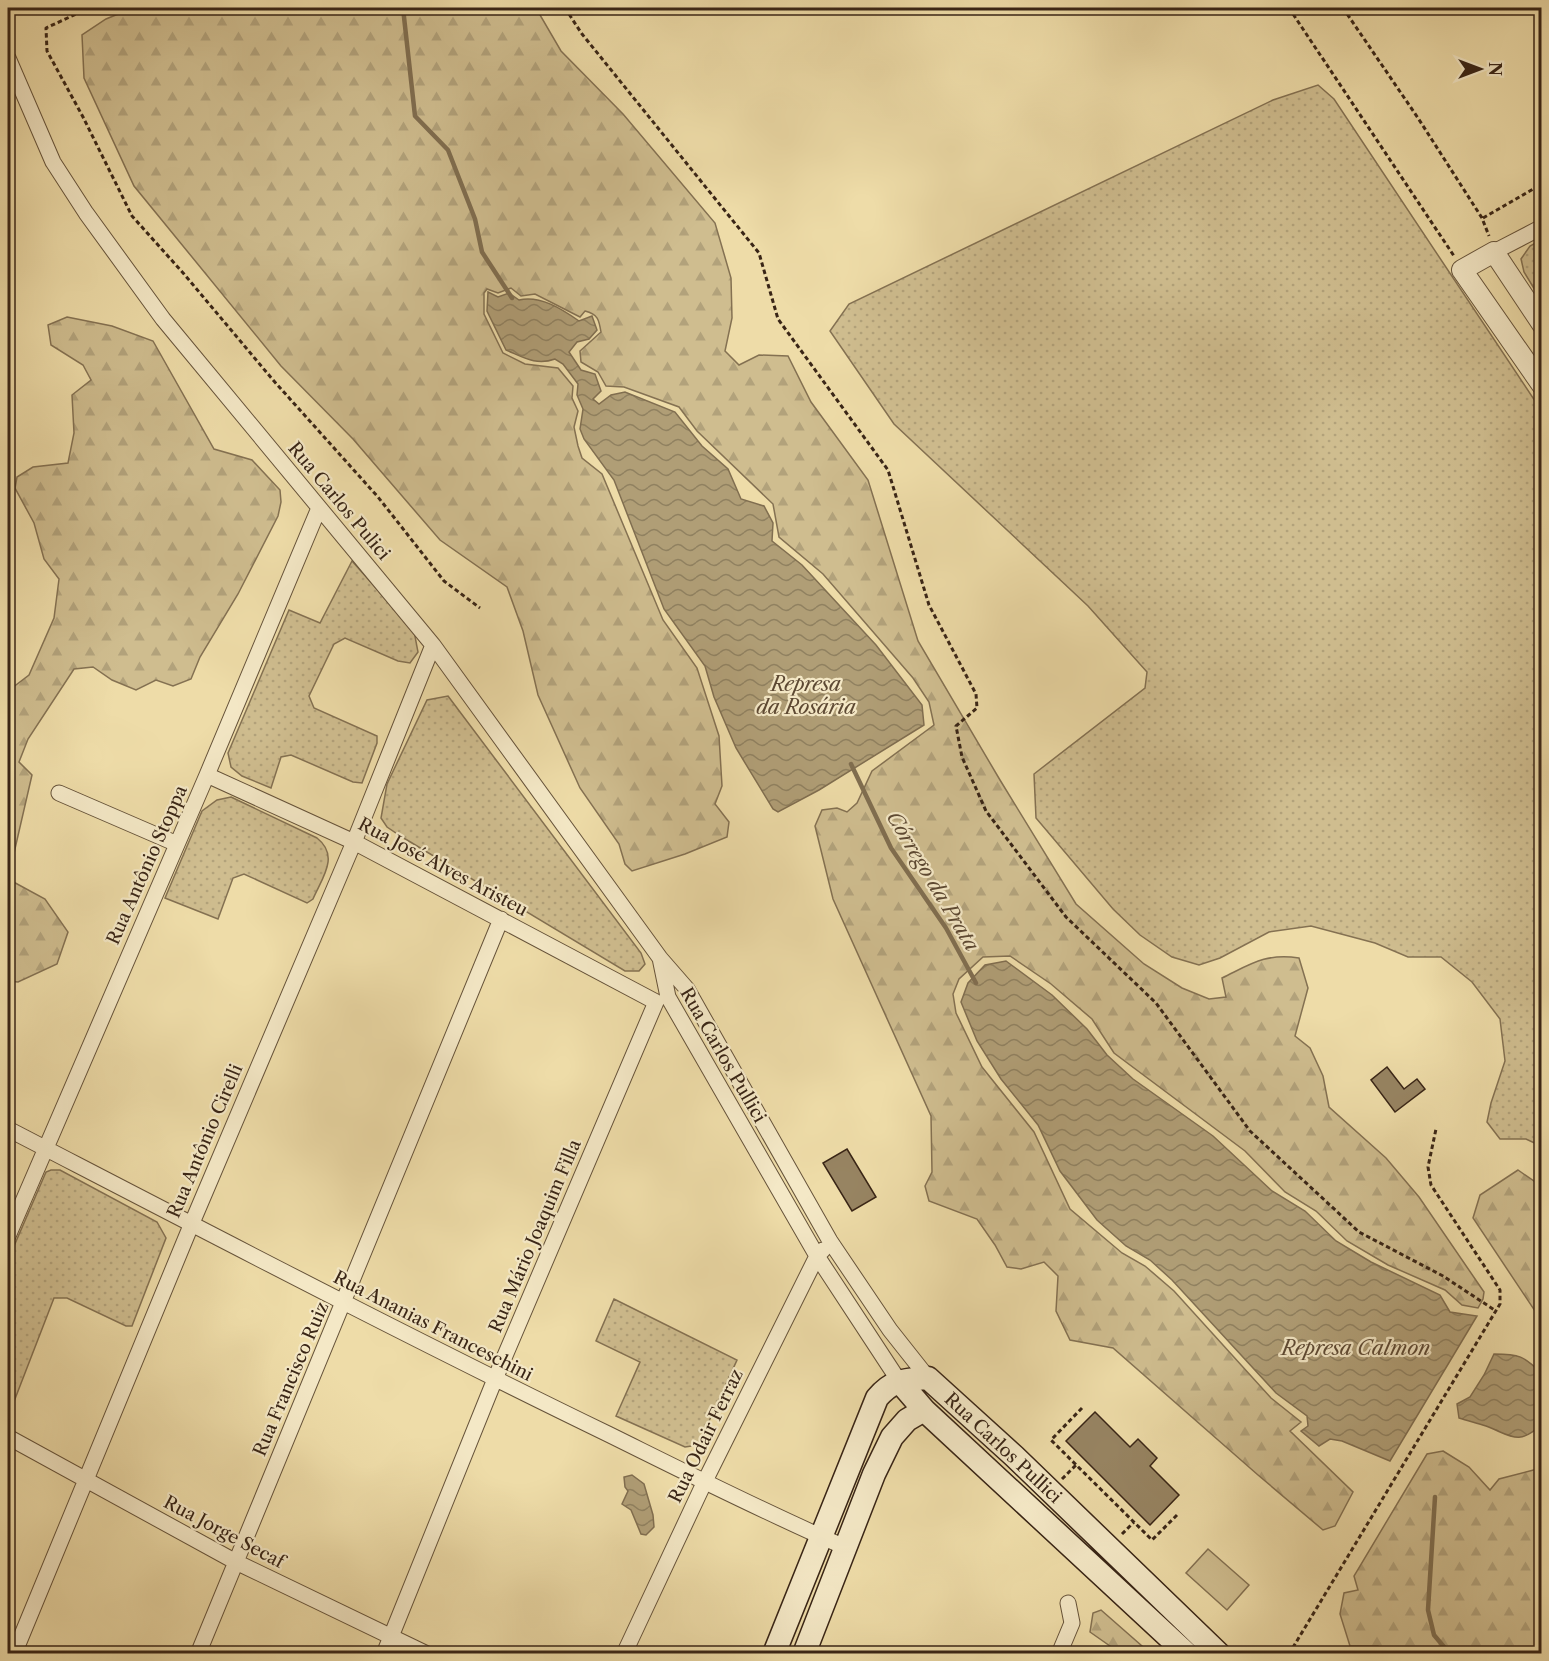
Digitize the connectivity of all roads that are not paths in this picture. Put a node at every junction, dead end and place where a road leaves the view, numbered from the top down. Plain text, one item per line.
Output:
1 (8, 58) edge
2 (1542, 226) edge
3 (1494, 252) junction
4 (1542, 324) edge
5 (1542, 385) edge
6 (319, 508) junction
7 (433, 645) junction
8 (207, 775) junction
9 (59, 793) dead end
10 (354, 842) junction
11 (177, 844) junction
12 (501, 920) junction
13 (660, 958) junction
14 (687, 989) junction
15 (662, 999) junction
16 (8, 1129) edge
17 (45, 1148) junction
18 (192, 1223) junction
19 (8, 1236) edge
20 (830, 1241) junction
21 (817, 1257) junction
22 (344, 1304) junction
23 (928, 1378) junction
24 (495, 1379) junction
25 (899, 1381) junction
26 (924, 1410) junction
27 (8, 1437) edge
28 (86, 1479) junction
29 (705, 1481) junction
30 (821, 1537) junction
31 (847, 1548) junction
32 (236, 1562) junction
33 (1068, 1603) dead end
34 (392, 1636) junction
35 (14, 1653) edge
36 (198, 1653) edge
37 (384, 1653) edge
38 (427, 1653) edge
39 (624, 1653) edge
40 (774, 1653) edge
41 (804, 1653) edge
42 (1059, 1653) edge
43 (1187, 1653) edge
44 (1219, 1653) edge

1 - 6 street, Rua Carlos Pulici
2 - 3 street
3 - 4 street
3 - 5 street
6 - 7 street, Rua Carlos Pulici
6 - 8 street, Rua Antônio Stoppa
7 - 10 street, Rua Antônio Cirelli
7 - 13 street, Rua Carlos Pulici
8 - 10 street, Rua José Alves Aristeu
8 - 11 street, Rua Antônio Stoppa
9 - 11 street
10 - 12 street, Rua José Alves Aristeu
10 - 18 street, Rua Antônio Cirelli
11 - 17 street, Rua Antônio Stoppa
12 - 15 street, Rua José Alves Aristeu
12 - 22 street, Rua Francisco Ruiz
13 - 14 street, Rua Carlos Pullici
13 - 15 street, Rua Carlos Pullici
14 - 15 street
14 - 20 street, Rua Carlos Pullici
15 - 21 street, Rua Carlos Pullici
15 - 24 street, Rua Mário Joaquim Filla
16 - 17 street, Rua Ananias Franceschini
17 - 18 street, Rua Ananias Franceschini
17 - 19 street, Rua Antônio Stoppa
18 - 22 street, Rua Ananias Franceschini
18 - 28 street, Rua Antônio Cirelli
20 - 21 street, Rua Odair Ferraz
20 - 23 street, Rua Carlos Pullici
21 - 25 street, Rua Carlos Pullici
21 - 29 street, Rua Odair Ferraz
22 - 24 street, Rua Ananias Franceschini
22 - 32 street, Rua Francisco Ruiz
23 - 25 main road
23 - 44 main road, Rua Carlos Pullici
24 - 29 street, Rua Ananias Franceschini
24 - 34 street, Rua Mário Joaquim Filla
25 - 26 main road, Rua Carlos Pullici
25 - 30 main road
26 - 31 main road
26 - 43 main road, Rua Carlos Pullici
27 - 28 street, Rua Jorge Secaf
28 - 32 street, Rua Jorge Secaf
28 - 35 street, Rua Antônio Cirelli
29 - 30 street, Rua Ananias Franceschini
29 - 39 street, Rua Odair Ferraz
30 - 31 street, Rua Ananias Franceschini
30 - 40 main road
31 - 41 main road
32 - 34 street, Rua Jorge Secaf
32 - 36 street, Rua Francisco Ruiz
33 - 42 street
34 - 37 street, Rua Mário Joaquim Filla
34 - 38 street, Rua Jorge Secaf

